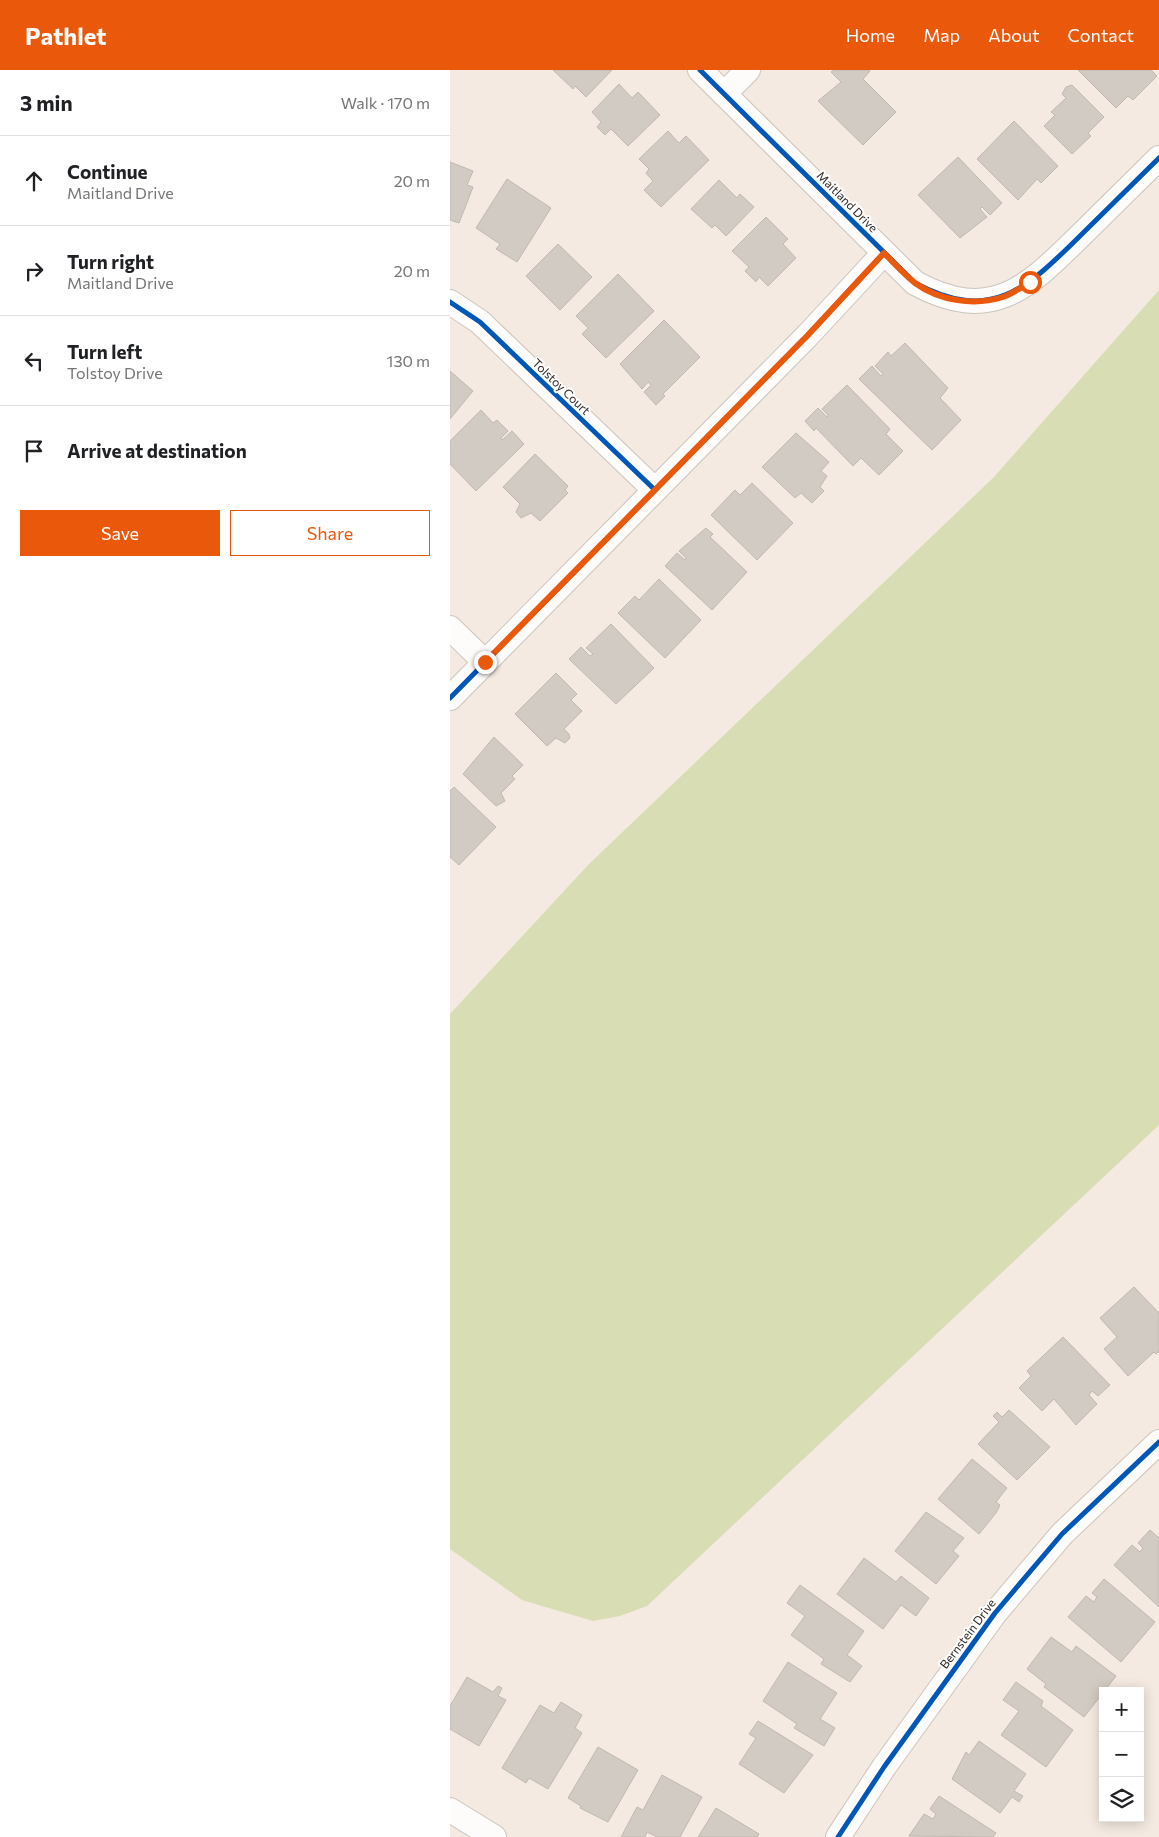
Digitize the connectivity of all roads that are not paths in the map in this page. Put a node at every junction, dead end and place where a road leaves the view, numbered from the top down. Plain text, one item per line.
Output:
1 (700, 70) edge
2 (748, 70) edge
3 (724, 94) junction
4 (1159, 158) edge
5 (884, 253) junction
6 (450, 302) edge
7 (655, 490) junction
8 (450, 628) edge
9 (485, 662) junction
10 (450, 698) edge
11 (1159, 1442) edge
12 (450, 1810) edge
13 (494, 1837) edge
14 (838, 1837) edge

1 - 3 street, Maitland Drive
2 - 3 street
3 - 5 street, Maitland Drive
4 - 5 street, Maitland Drive
5 - 7 street
6 - 7 street, Tolstoy Court
7 - 9 street
8 - 9 street
9 - 10 street
11 - 14 street, Bernstein Drive
12 - 13 street

